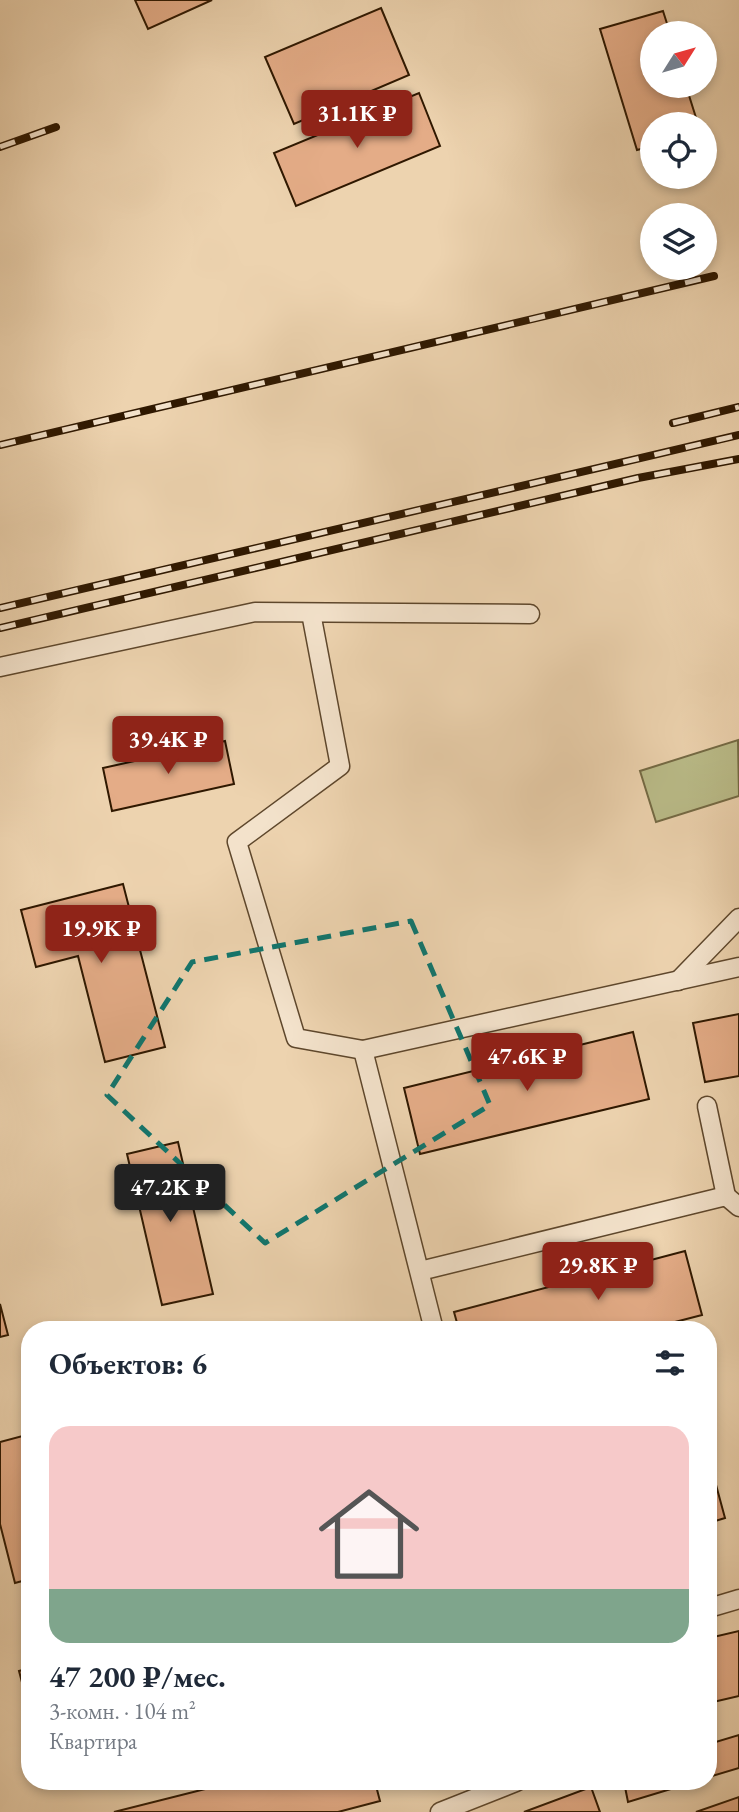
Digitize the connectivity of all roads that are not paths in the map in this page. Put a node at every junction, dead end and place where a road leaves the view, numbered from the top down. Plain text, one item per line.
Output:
1 (311, 613) junction
2 (530, 614) dead end
3 (0, 667) edge
4 (739, 918) edge
5 (739, 967) edge
6 (678, 981) junction
7 (363, 1050) junction
8 (707, 1106) dead end
9 (733, 1201) edge
10 (420, 1271) junction
11 (432, 1321) edge
12 (739, 1599) edge
13 (717, 1606) edge
14 (496, 1790) edge
15 (440, 1812) edge

1 - 2 lane
1 - 3 lane
1 - 7 lane
4 - 6 lane
5 - 6 lane
6 - 7 lane
7 - 10 lane
8 - 9 lane
9 - 10 lane
10 - 11 lane
12 - 13 lane
14 - 15 lane

